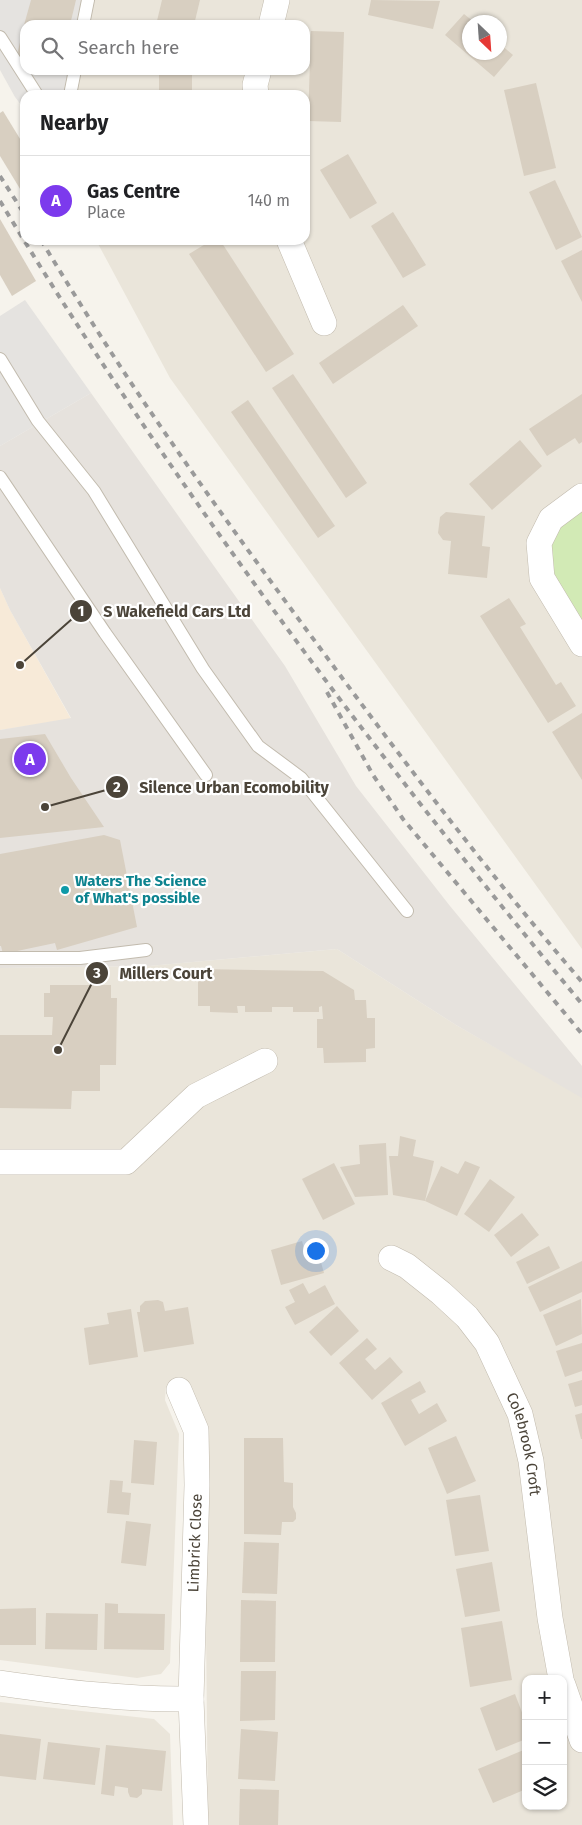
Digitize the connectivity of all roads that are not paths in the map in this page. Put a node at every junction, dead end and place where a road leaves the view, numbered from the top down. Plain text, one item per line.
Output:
1 (88, 0) edge
2 (277, 0) edge
3 (84, 20) edge
4 (271, 20) edge
5 (0, 38) edge
6 (20, 69) edge
7 (24, 75) edge
8 (74, 75) edge
9 (258, 75) edge
10 (34, 90) edge
11 (71, 90) edge
12 (256, 90) edge
13 (291, 245) edge
14 (324, 323) dead end
15 (0, 358) edge
16 (0, 478) edge
17 (582, 496) edge
18 (582, 644) edge
19 (206, 775) dead end
20 (407, 911) dead end
21 (146, 950) dead end
22 (0, 958) edge
23 (265, 1060) dead end
24 (0, 1162) edge
25 (391, 1258) dead end
26 (178, 1390) dead end
27 (560, 1675) edge
28 (0, 1683) edge
29 (567, 1697) edge
30 (191, 1699) junction
31 (582, 1740) edge
32 (196, 1825) edge

1 - 3 lane
2 - 4 street
5 - 6 lane
7 - 10 lane
8 - 11 lane
9 - 12 street
13 - 14 street
15 - 20 lane
16 - 19 lane
17 - 18 street
21 - 22 lane
23 - 24 street
25 - 27 street, Colebrook Croft
26 - 30 street, Limbrick Close
28 - 30 street
29 - 31 street
30 - 32 street, Limbrick Close

